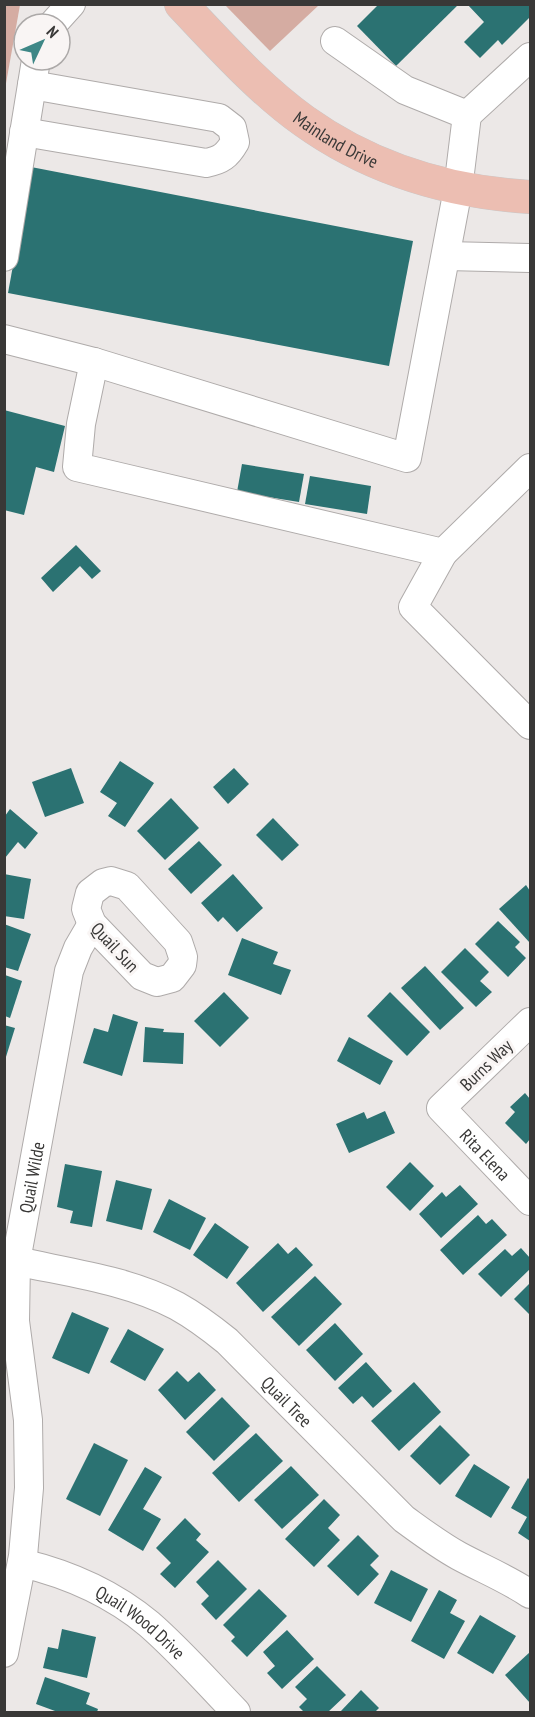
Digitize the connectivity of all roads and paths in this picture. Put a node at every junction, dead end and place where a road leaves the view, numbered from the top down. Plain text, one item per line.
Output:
1 (181, 4) edge
2 (335, 41) dead end
3 (531, 57) edge
4 (34, 72) edge
5 (467, 115) junction
6 (24, 132) junction
7 (458, 189) junction
8 (531, 197) edge
9 (446, 256) junction
10 (4, 257) edge
11 (531, 258) edge
12 (4, 339) edge
13 (94, 362) junction
14 (531, 468) edge
15 (443, 553) junction
16 (531, 725) edge
17 (92, 924) dead end
18 (531, 1022) edge
19 (441, 1108) joint
20 (531, 1201) edge
21 (15, 1261) junction
22 (22, 1563) junction
23 (531, 1594) edge
24 (4, 1653) edge
25 (236, 1713) edge

1 - 7 main road, Mainland Drive
2 - 5 street
3 - 5 street
4 - 6 street
4 - 6 street
5 - 7 street
6 - 10 street
7 - 8 main road, Mainland Drive
7 - 9 street
9 - 11 street
9 - 13 street
12 - 13 street
13 - 15 street
14 - 15 street
15 - 16 street
17 - 21 street, Quail Wilde
18 - 19 street, Burns Way
19 - 20 street, Rita Elena
21 - 22 street, Quail Wilde
21 - 23 street, Quail Tree
22 - 24 street, Quail Wilde
22 - 25 street, Quail Wood Drive

